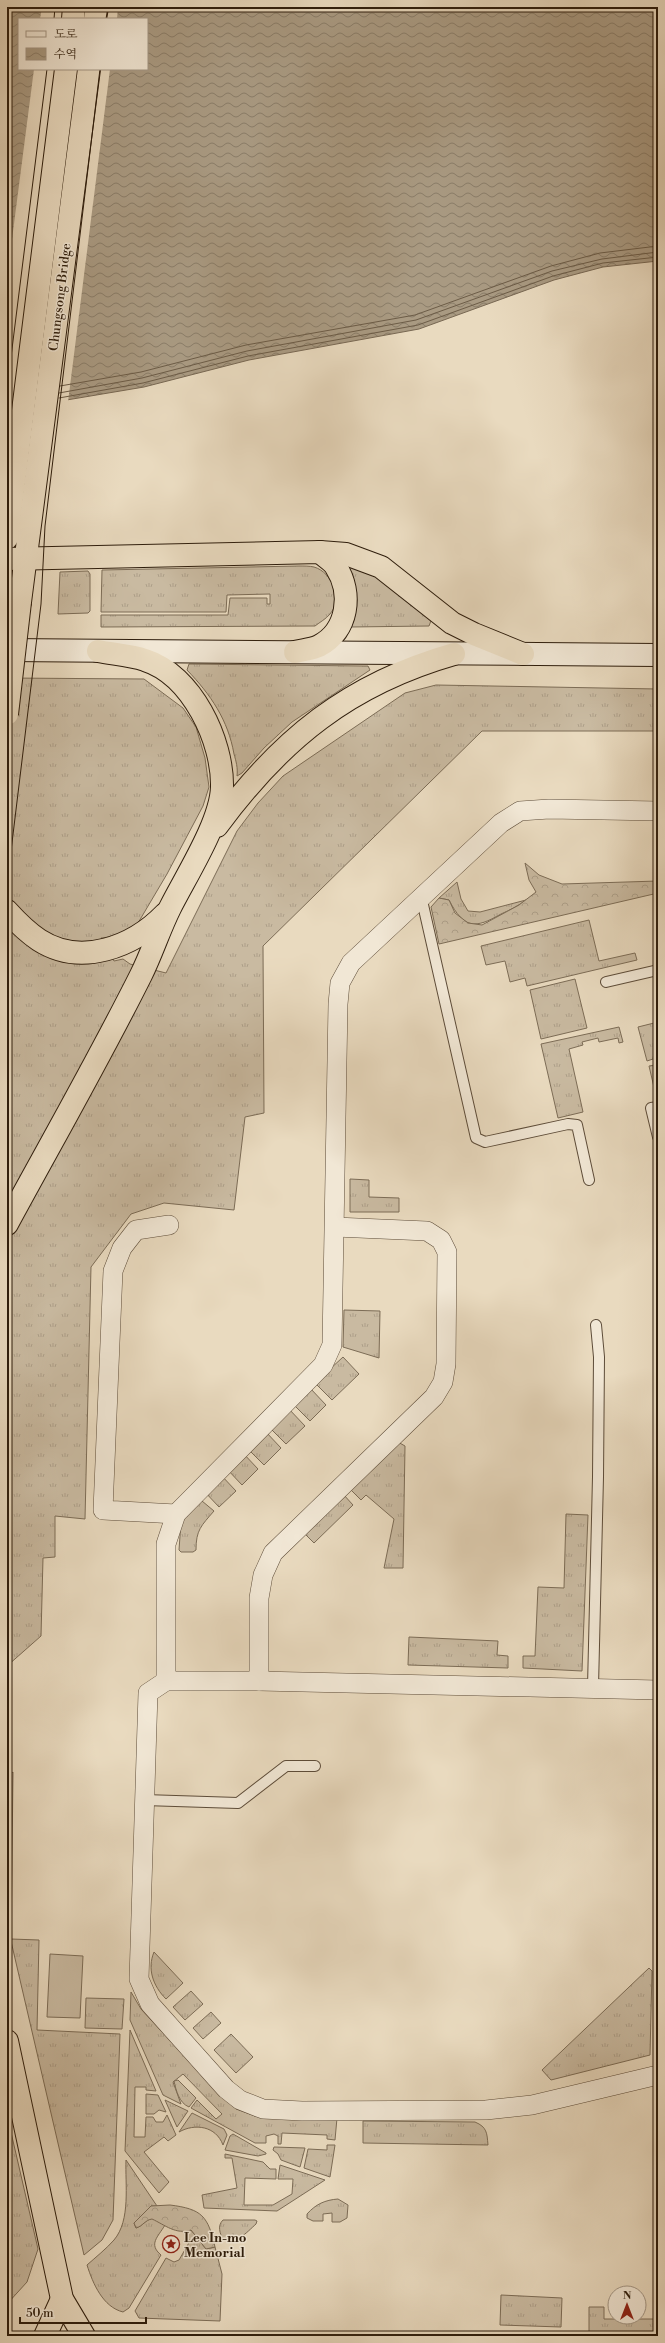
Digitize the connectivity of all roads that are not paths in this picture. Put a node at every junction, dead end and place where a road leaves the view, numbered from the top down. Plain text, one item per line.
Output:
1 (74, 7) edge
2 (97, 7) edge
3 (72, 18) edge
4 (95, 18) edge
5 (66, 70) edge
6 (89, 70) edge
7 (15, 528) edge
8 (320, 552) junction
9 (16, 559) edge
10 (7, 650) edge
11 (98, 651) junction
12 (295, 652) junction
13 (454, 654) junction
14 (523, 654) junction
15 (658, 655) edge
16 (7, 714) edge
17 (658, 811) edge
18 (204, 843) junction
19 (421, 896) junction
20 (169, 910) junction
21 (7, 911) edge
22 (658, 970) edge
23 (606, 982) dead end
24 (658, 1107) edge
25 (658, 1137) edge
26 (589, 1180) dead end
27 (7, 1224) edge
28 (169, 1225) dead end
29 (335, 1227) junction
30 (596, 1325) dead end
31 (176, 1514) junction
32 (166, 1681) junction
33 (259, 1681) junction
34 (593, 1687) junction
35 (658, 1690) edge
36 (315, 1766) dead end
37 (144, 1800) junction
38 (7, 2041) edge
39 (658, 2075) edge
40 (7, 2087) edge
41 (24, 2121) junction
42 (62, 2299) junction
43 (45, 2336) edge
44 (84, 2336) edge

1 - 3 highway
2 - 4 highway
5 - 7 highway, Chungsong Bridge
6 - 7 highway, Chungsong Bridge
7 - 9 highway
8 - 9 highway
8 - 12 highway
8 - 14 highway
9 - 16 highway, bridge
10 - 11 main road
11 - 12 main road
11 - 18 highway
12 - 13 main road
13 - 14 main road
13 - 18 highway
14 - 15 main road
17 - 19 street
18 - 20 highway
19 - 26 lane
19 - 29 street
20 - 21 highway
20 - 27 highway
22 - 23 lane
24 - 25 lane
28 - 31 street
29 - 31 street
29 - 33 street
30 - 34 lane
31 - 32 street
32 - 33 street
32 - 37 street
33 - 34 street
34 - 35 street
36 - 37 lane
37 - 39 street
38 - 41 highway
40 - 41 highway
41 - 42 highway
42 - 43 highway
42 - 44 highway

